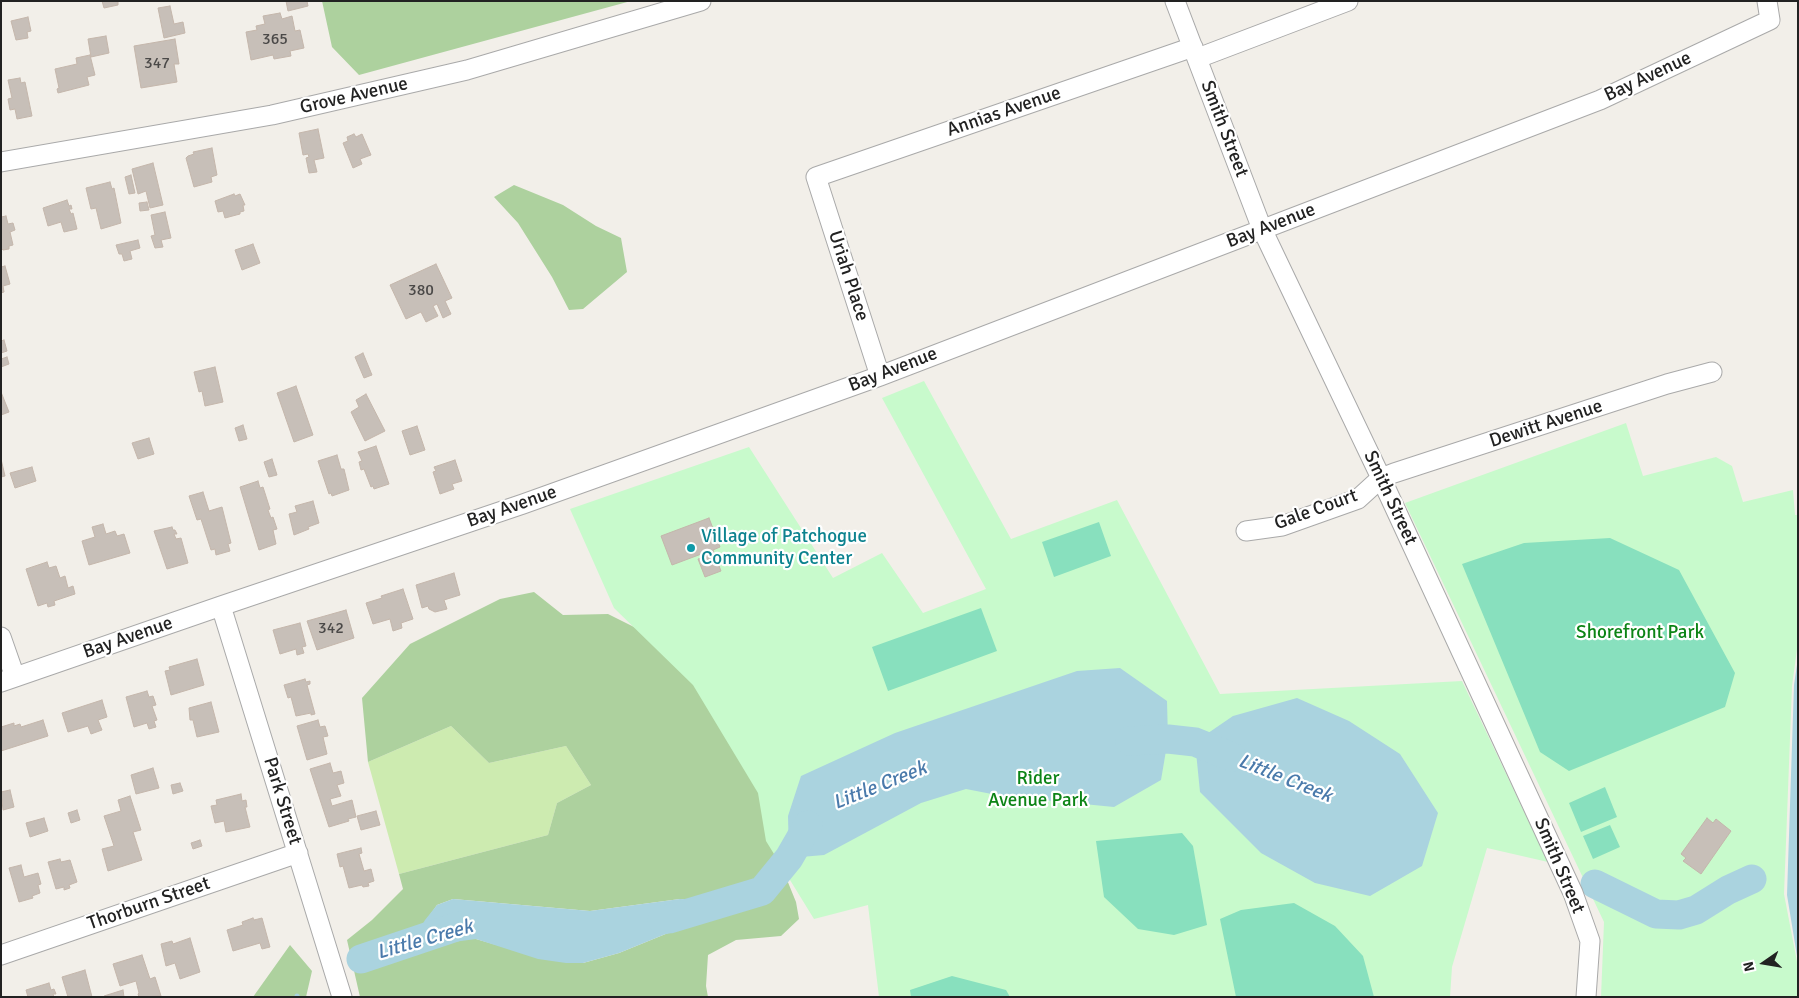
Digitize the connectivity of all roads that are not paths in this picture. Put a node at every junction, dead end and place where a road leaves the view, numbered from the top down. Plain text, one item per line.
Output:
1 (701, 1) edge
2 (1175, 1) edge
3 (1348, 1) edge
4 (1768, 10) edge
5 (1195, 53) junction
6 (1, 162) edge
7 (816, 177) joint
8 (1262, 229) junction
9 (1712, 372) dead end
10 (880, 376) junction
11 (1381, 478) junction
12 (1246, 531) dead end
13 (220, 606) junction
14 (1, 637) edge
15 (8, 680) edge
16 (298, 853) junction
17 (1, 955) edge
18 (342, 997) edge
19 (1586, 997) edge

1 - 6 street, Grove Avenue
2 - 5 street, Smith Street
3 - 5 street, Annias Avenue
4 - 8 street, Bay Avenue
5 - 7 street, Annias Avenue
5 - 8 street, Smith Street
7 - 10 street, Uriah Place
8 - 10 street, Bay Avenue
8 - 11 street, Smith Street
9 - 11 street, Dewitt Avenue
10 - 13 street, Bay Avenue
11 - 12 street, Gale Court
11 - 19 street, Smith Street
13 - 15 street, Bay Avenue
13 - 16 street, Park Street
14 - 15 street
16 - 17 street, Thorburn Street
16 - 18 street, Park Street

